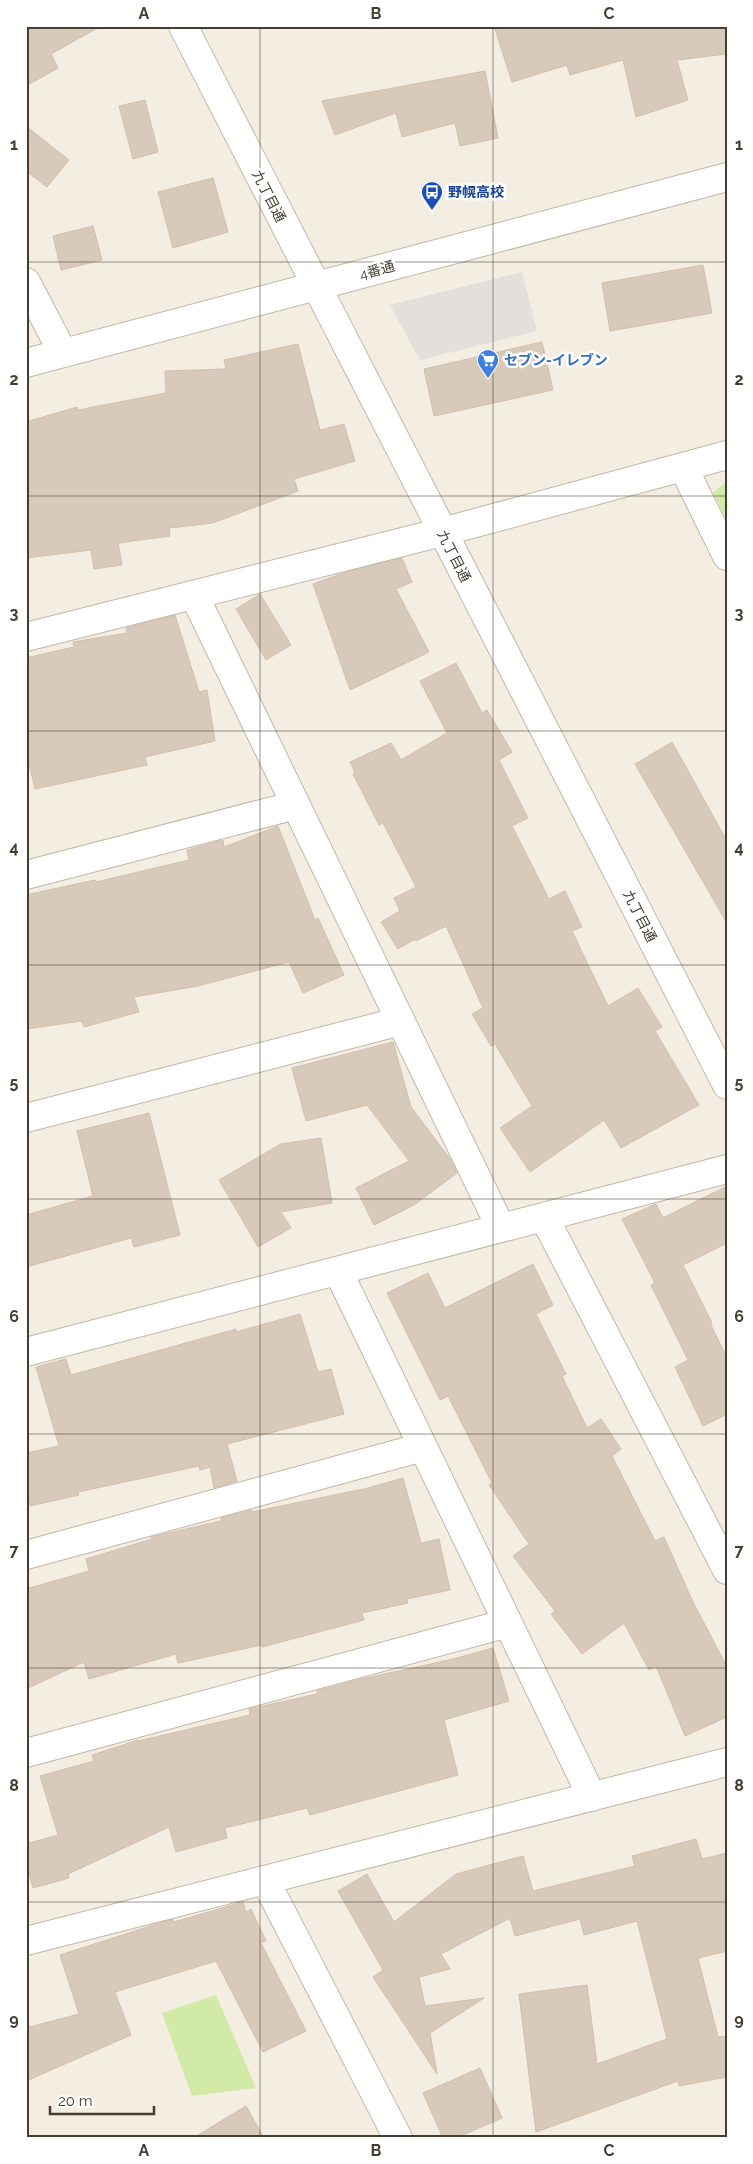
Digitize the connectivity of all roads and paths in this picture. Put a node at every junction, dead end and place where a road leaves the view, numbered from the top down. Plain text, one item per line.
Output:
1 (183, 26) edge
2 (727, 177) edge
3 (26, 282) edge
4 (315, 286) junction
5 (63, 353) junction
6 (26, 363) edge
7 (727, 455) edge
8 (683, 467) junction
9 (442, 532) junction
10 (727, 556) edge
11 (194, 594) junction
12 (26, 637) edge
13 (296, 805) junction
14 (26, 875) edge
15 (401, 1022) junction
16 (727, 1085) edge
17 (26, 1118) edge
18 (727, 1169) edge
19 (544, 1217) junction
20 (501, 1228) junction
21 (338, 1271) junction
22 (26, 1352) edge
23 (423, 1447) junction
24 (26, 1555) edge
25 (727, 1570) edge
26 (508, 1623) junction
27 (26, 1753) edge
28 (727, 1762) edge
29 (592, 1797) junction
30 (265, 1880) junction
31 (26, 1941) edge
32 (398, 2138) edge

1 - 4 street, 九丁目通
2 - 4 street, 4番通
3 - 5 street
4 - 5 street, 4番通
4 - 9 street, 九丁目通
5 - 6 street, 4番通
7 - 8 street
8 - 9 street
8 - 10 street
9 - 11 street
9 - 16 street, 九丁目通
11 - 12 street
11 - 13 street
13 - 14 street
13 - 15 street
15 - 17 street
15 - 20 street
18 - 19 street
19 - 20 street
19 - 25 street
20 - 21 street
21 - 22 street
21 - 23 street
23 - 24 street
23 - 26 street
26 - 27 street
26 - 29 street
28 - 29 street
29 - 30 street
30 - 31 street
30 - 32 street

